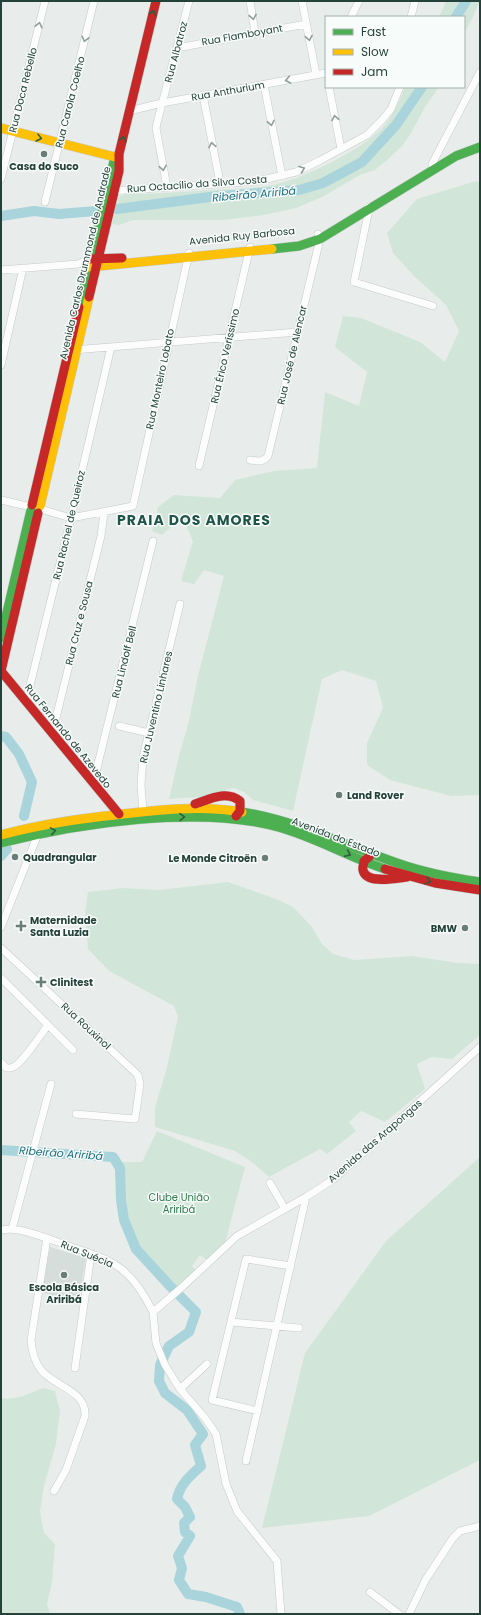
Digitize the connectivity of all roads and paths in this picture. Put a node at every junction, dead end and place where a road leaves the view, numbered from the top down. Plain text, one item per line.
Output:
1 (45, 1) edge
2 (94, 1) edge
3 (156, 1) edge
4 (189, 1) edge
5 (250, 1) edge
6 (302, 1) edge
7 (359, 1) edge
8 (415, 1) edge
9 (352, 16) edge
10 (410, 16) edge
11 (306, 24) junction
12 (255, 32) junction
13 (177, 48) junction
14 (480, 72) edge
15 (325, 73) edge
16 (316, 74) junction
17 (264, 84) junction
18 (329, 88) edge
19 (400, 88) edge
20 (203, 95) junction
21 (162, 102) junction
22 (129, 111) junction
23 (1, 128) edge
24 (13, 131) junction
25 (480, 142) edge
26 (60, 143) junction
27 (480, 147) edge
28 (341, 149) junction
29 (117, 156) junction
30 (433, 166) junction
31 (282, 176) junction
32 (1, 179) edge
33 (220, 183) junction
34 (167, 187) junction
35 (115, 190) junction
36 (105, 198) junction
37 (45, 202) dead end
38 (368, 207) junction
39 (319, 236) junction
40 (250, 249) junction
41 (189, 255) junction
42 (93, 263) junction
43 (24, 268) junction
44 (1, 270) edge
45 (433, 306) dead end
46 (298, 332) junction
47 (229, 338) junction
48 (168, 342) junction
49 (111, 347) junction
50 (73, 350) junction
51 (1, 365) edge
52 (250, 460) dead end
53 (200, 466) dead end
54 (1, 500) edge
55 (35, 508) junction
56 (104, 513) junction
57 (71, 518) junction
58 (153, 541) dead end
59 (180, 604) dead end
60 (3, 641) edge
61 (1, 671) edge
62 (26, 702) junction
63 (119, 726) dead end
64 (52, 734) junction
65 (149, 734) junction
66 (94, 784) junction
67 (183, 807) junction
68 (144, 811) junction
69 (240, 811) junction
70 (119, 814) junction
71 (234, 819) junction
72 (38, 834) junction
73 (1, 835) edge
74 (15, 835) junction
75 (1, 843) edge
76 (373, 854) junction
77 (364, 861) junction
78 (413, 877) junction
79 (480, 882) edge
80 (480, 890) edge
81 (1, 927) edge
82 (1, 948) edge
83 (1, 978) edge
84 (48, 1025) junction
85 (480, 1047) edge
86 (73, 1050) dead end
87 (1, 1062) edge
88 (51, 1084) dead end
89 (76, 1114) dead end
90 (270, 1182) dead end
91 (306, 1197) junction
92 (285, 1209) junction
93 (12, 1229) junction
94 (1, 1230) edge
95 (47, 1238) junction
96 (91, 1254) junction
97 (291, 1266) junction
98 (153, 1312) junction
99 (231, 1322) junction
100 (277, 1327) junction
101 (299, 1328) dead end
102 (207, 1364) dead end
103 (75, 1368) dead end
104 (180, 1389) junction
105 (258, 1411) junction
106 (246, 1461) dead end
107 (54, 1491) dead end
108 (480, 1526) edge
109 (370, 1592) dead end
110 (281, 1614) edge
111 (399, 1614) edge
112 (409, 1614) edge

24 -> 1 street, Rua Doca Rebello
2 -> 26 street, Rua Carola Coelho
22 -> 3 main road, Avenida Carlos Drummond de Andrade
4 - 13 street, Rua Albatroz
5 -> 12 street
6 - 11 street
7 - 9 street
8 - 10 street
11 - 12 street, Rua Flamboyant
11 -> 16 street
12 - 13 street, Rua Flamboyant
13 - 21 street, Rua Albatroz
14 - 30 street
15 - 16 street, Rua Anthurium
16 -> 17 street, Rua Anthurium
17 - 20 street, Rua Anthurium
17 -> 31 street
28 -> 18 street
19 - 28 street, Rua Octacílio da Silva Costa
20 - 21 street, Rua Anthurium
33 -> 20 street
21 - 22 street, Rua Anthurium
21 -> 34 street, Rua Albatroz
29 -> 22 main road, Avenida Carlos Drummond de Andrade
23 - 24 main road
24 -> 26 main road
24 - 32 street, Rua Doca Rebello
25 - 30 main road, Avenida Ruy Barbosa
26 - 29 main road
26 - 37 street, Rua Carola Coelho
27 - 30 main road, Avenida Ruy Barbosa
31 -> 28 street, Rua Octacílio da Silva Costa
29 - 35 main road, Avenida Carlos Drummond de Andrade
29 - 36 main road, Avenida Carlos Drummond de Andrade
30 - 38 main road, Avenida Ruy Barbosa
31 - 33 street, Rua Octacílio da Silva Costa
33 - 34 street, Rua Octacílio da Silva Costa
34 - 35 street, Rua Octacílio da Silva Costa
35 - 36 street, Rua Octacílio da Silva Costa
35 - 42 main road, Avenida Carlos Drummond de Andrade
36 - 42 main road, Avenida Carlos Drummond de Andrade
38 - 39 main road, Avenida Ruy Barbosa
38 - 45 street
39 - 40 main road, Avenida Ruy Barbosa
39 - 46 street, Rua José de Alencar
40 - 41 main road, Avenida Ruy Barbosa
40 - 47 street, Rua Érico Veríssimo
41 - 42 main road, Avenida Ruy Barbosa
41 - 48 street, Rua Monteiro Lobato
42 - 43 street, Avenida Ruy Barbosa
42 - 50 main road, Avenida Carlos Drummond de Andrade
43 - 44 street, Avenida Ruy Barbosa
43 - 51 street
46 - 47 street
46 - 52 street, Rua José de Alencar
47 - 48 street
47 - 53 street, Rua Érico Veríssimo
48 - 49 street
48 - 56 street, Rua Monteiro Lobato
49 - 50 street
49 - 57 street, Rua Rachel de Queiroz
50 - 55 main road, Avenida Carlos Drummond de Andrade
54 - 55 street
55 - 57 street
55 - 60 main road, Avenida Carlos Drummond de Andrade
56 - 57 street
56 - 64 street, Rua Cruz e Sousa
57 - 62 street, Rua Rachel de Queiroz
58 - 66 street, Rua Lindolf Bell
59 - 65 street, Rua Juventino Linhares
60 - 61 main road, Avenida Carlos Drummond de Andrade
61 - 62 main road, Rua Fernando de Azevedo
62 - 64 main road, Rua Fernando de Azevedo
63 - 65 street
64 - 66 main road, Rua Fernando de Azevedo
65 - 68 street, Rua Juventino Linhares
66 - 70 main road, Rua Fernando de Azevedo
67 - 68 main road, Avenida do Estado
67 - 69 main road, Avenida do Estado
67 - 69 main road
68 - 70 main road, Avenida do Estado
69 - 71 main road
69 - 76 main road, Avenida do Estado
70 - 74 main road, Avenida do Estado
72 -> 71 main road, Avenida do Estado
71 -> 77 main road, Avenida do Estado
72 - 74 main road, Avenida do Estado
72 - 81 street
73 - 74 main road
74 - 75 main road
76 - 77 main road
76 - 79 main road, Avenida do Estado
77 - 78 main road, Avenida do Estado
77 - 78 main road
78 -> 80 main road, Avenida do Estado
82 - 89 street, Rua Rouxinol
83 - 84 street
84 - 86 street
84 - 87 street
85 - 91 street, Avenida das Arapongas
88 - 93 street
90 - 92 street
91 - 92 street, Avenida das Arapongas
91 - 97 street
92 - 98 street, Avenida das Arapongas
93 - 94 street, Rua Suécia
93 - 95 street, Rua Suécia
95 - 96 street, Rua Suécia
95 - 107 street
96 - 98 street, Rua Suécia
96 - 103 street
97 - 99 street
97 - 100 street
98 - 104 street
99 - 100 street
99 - 105 street
100 - 101 street
100 - 105 street
102 - 104 street
104 - 110 street
105 - 106 street
108 - 112 street
109 - 111 street

